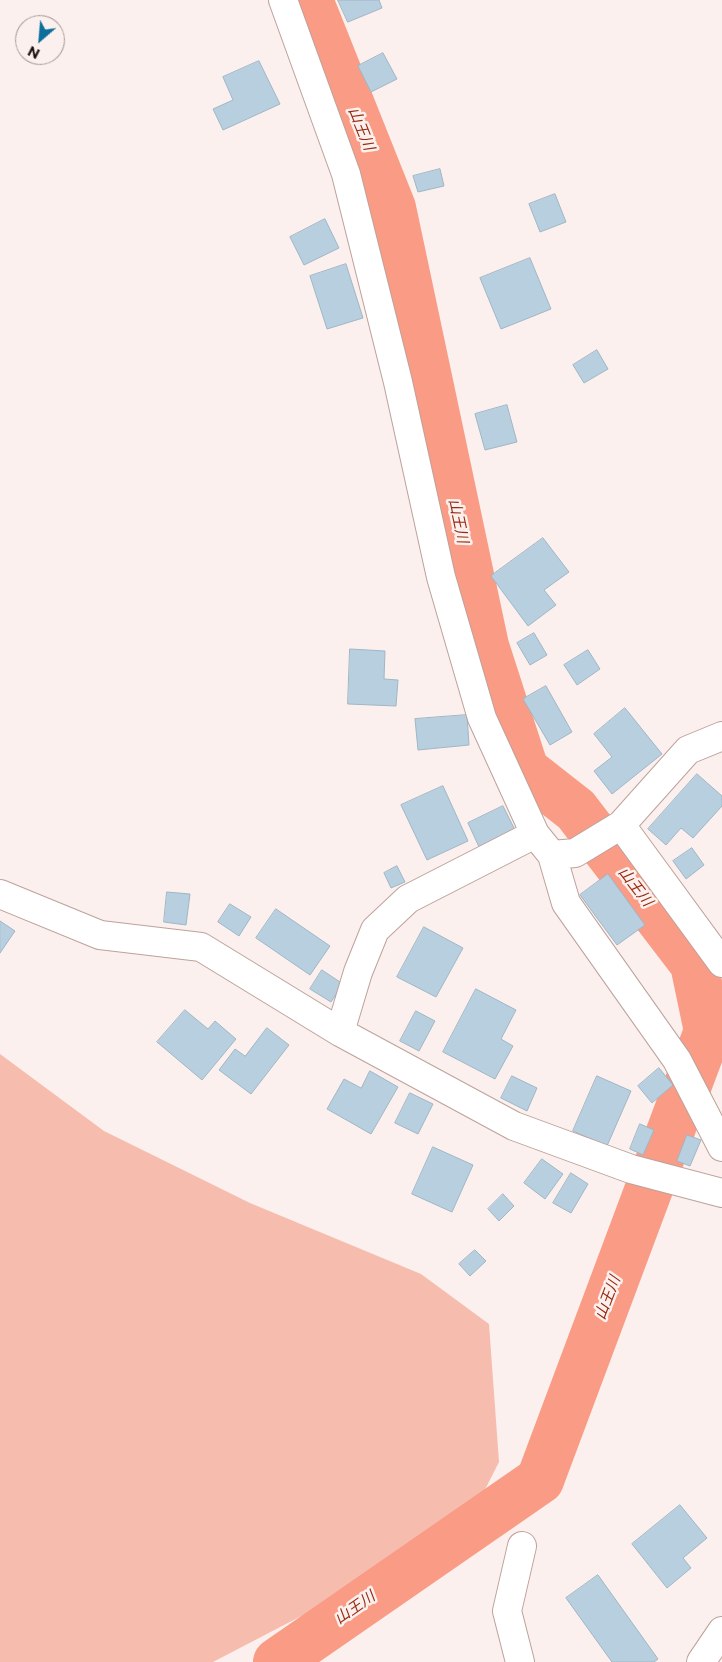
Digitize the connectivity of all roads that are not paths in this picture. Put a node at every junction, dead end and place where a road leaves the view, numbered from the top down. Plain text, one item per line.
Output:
1 (282, 0) edge
2 (722, 736) edge
3 (620, 825) junction
4 (535, 834) junction
5 (564, 854) junction
6 (0, 894) edge
7 (722, 962) edge
8 (340, 1032) junction
9 (722, 1147) edge
10 (722, 1193) edge
11 (522, 1546) dead end
12 (722, 1630) edge
13 (520, 1662) edge
14 (701, 1662) edge

1 - 4 street
2 - 3 street
3 - 5 street
3 - 7 street
4 - 5 street
4 - 8 street
5 - 9 street
6 - 8 street
8 - 10 street
11 - 13 street
12 - 14 street

